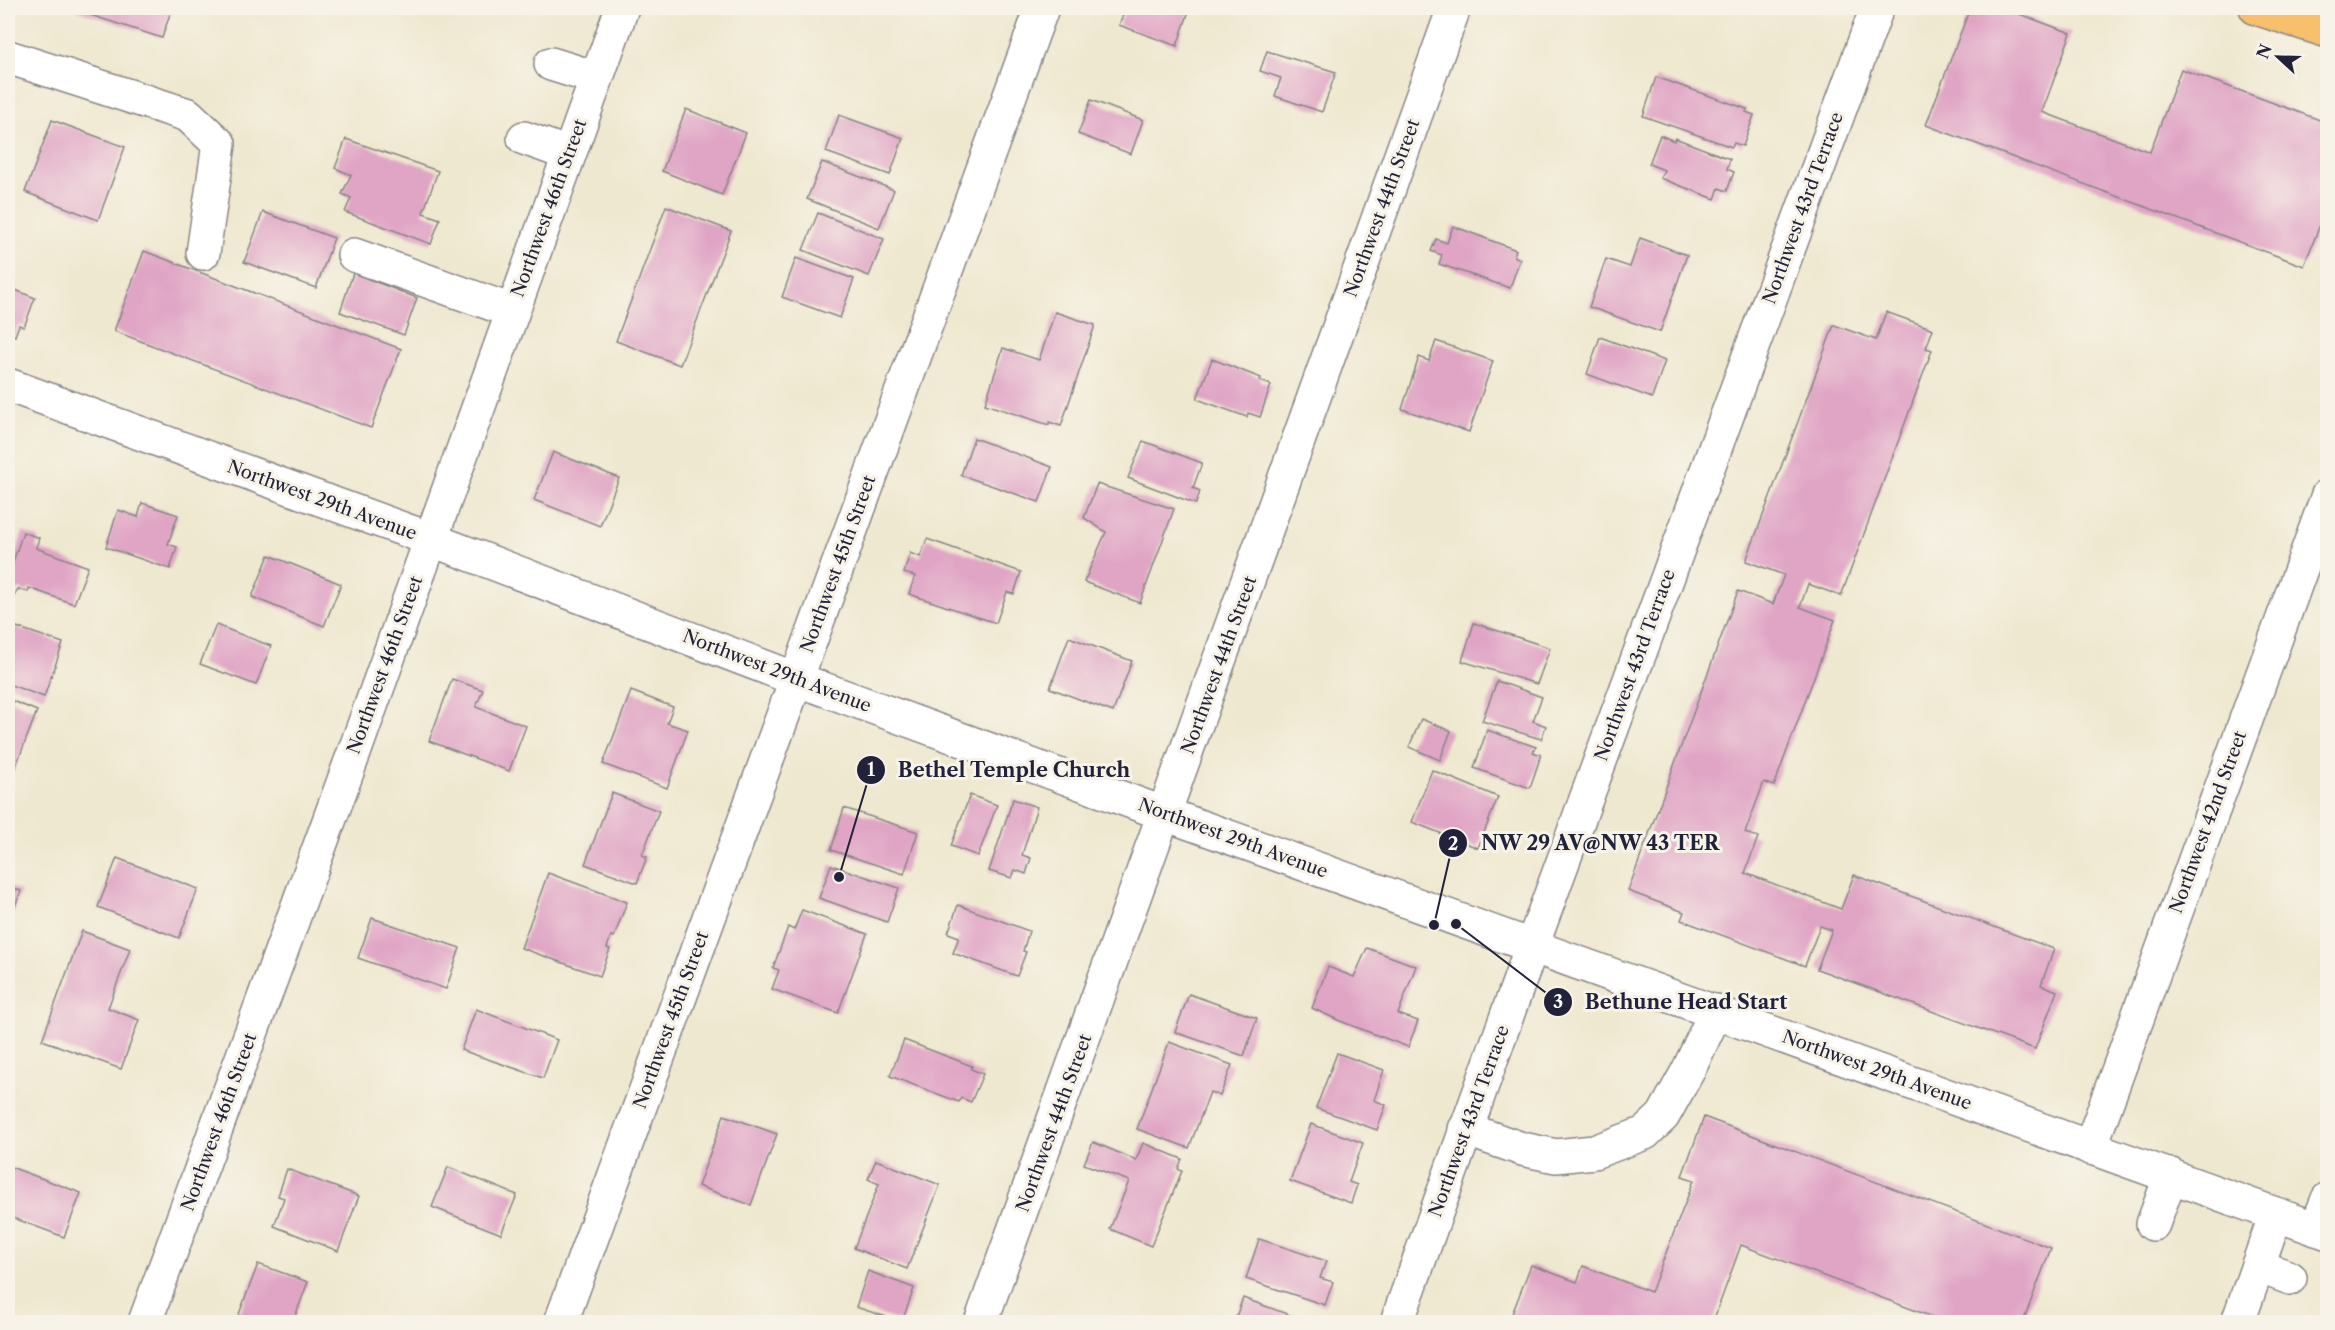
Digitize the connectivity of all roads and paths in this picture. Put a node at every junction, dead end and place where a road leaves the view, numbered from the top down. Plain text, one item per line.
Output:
1 (621, 8) edge
2 (1042, 8) edge
3 (1454, 8) edge
4 (1877, 8) edge
5 (2256, 8) edge
6 (2328, 31) edge
7 (8, 57) edge
8 (552, 64) dead end
9 (596, 78) junction
10 (524, 138) dead end
11 (569, 154) junction
12 (203, 254) dead end
13 (354, 255) dead end
14 (512, 311) junction
15 (8, 385) edge
16 (2328, 495) edge
17 (430, 539) junction
18 (796, 679) junction
19 (1166, 814) junction
20 (1532, 946) junction
21 (1716, 1011) junction
22 (1465, 1129) junction
23 (2090, 1148) junction
24 (2171, 1175) junction
25 (2328, 1199) edge
26 (2276, 1214) junction
27 (2153, 1224) dead end
28 (2322, 1231) edge
29 (2258, 1266) junction
30 (2290, 1278) dead end
31 (145, 1323) edge
32 (561, 1323) edge
33 (981, 1323) edge
34 (1397, 1323) edge
35 (2238, 1323) edge

1 - 9 street, Northwest 46th Street
2 - 18 street, Northwest 45th Street
3 - 19 street, Northwest 44th Street
4 - 20 street, Northwest 43rd Terrace
5 - 6 main road
7 - 12 street
8 - 9 street
9 - 11 street, Northwest 46th Street
10 - 11 street
11 - 14 street, Northwest 46th Street
13 - 14 street
14 - 17 street, Northwest 46th Street
15 - 17 street, Northwest 29th Avenue
16 - 23 street, Northwest 42nd Street
17 - 18 street, Northwest 29th Avenue
17 - 31 street, Northwest 46th Street
18 - 19 street, Northwest 29th Avenue
18 - 32 street, Northwest 45th Street
19 - 20 street, Northwest 29th Avenue
19 - 33 street, Northwest 44th Street
20 - 21 street, Northwest 29th Avenue
20 - 22 street, Northwest 43rd Terrace
21 - 22 street
21 - 23 street, Northwest 29th Avenue
22 - 34 street, Northwest 43rd Terrace
23 - 24 street, Northwest 29th Avenue
24 - 26 street, Northwest 29th Avenue
24 - 27 street
25 - 28 street
26 - 28 street, Northwest 29th Avenue
26 - 29 street
29 - 30 street
29 - 35 street

